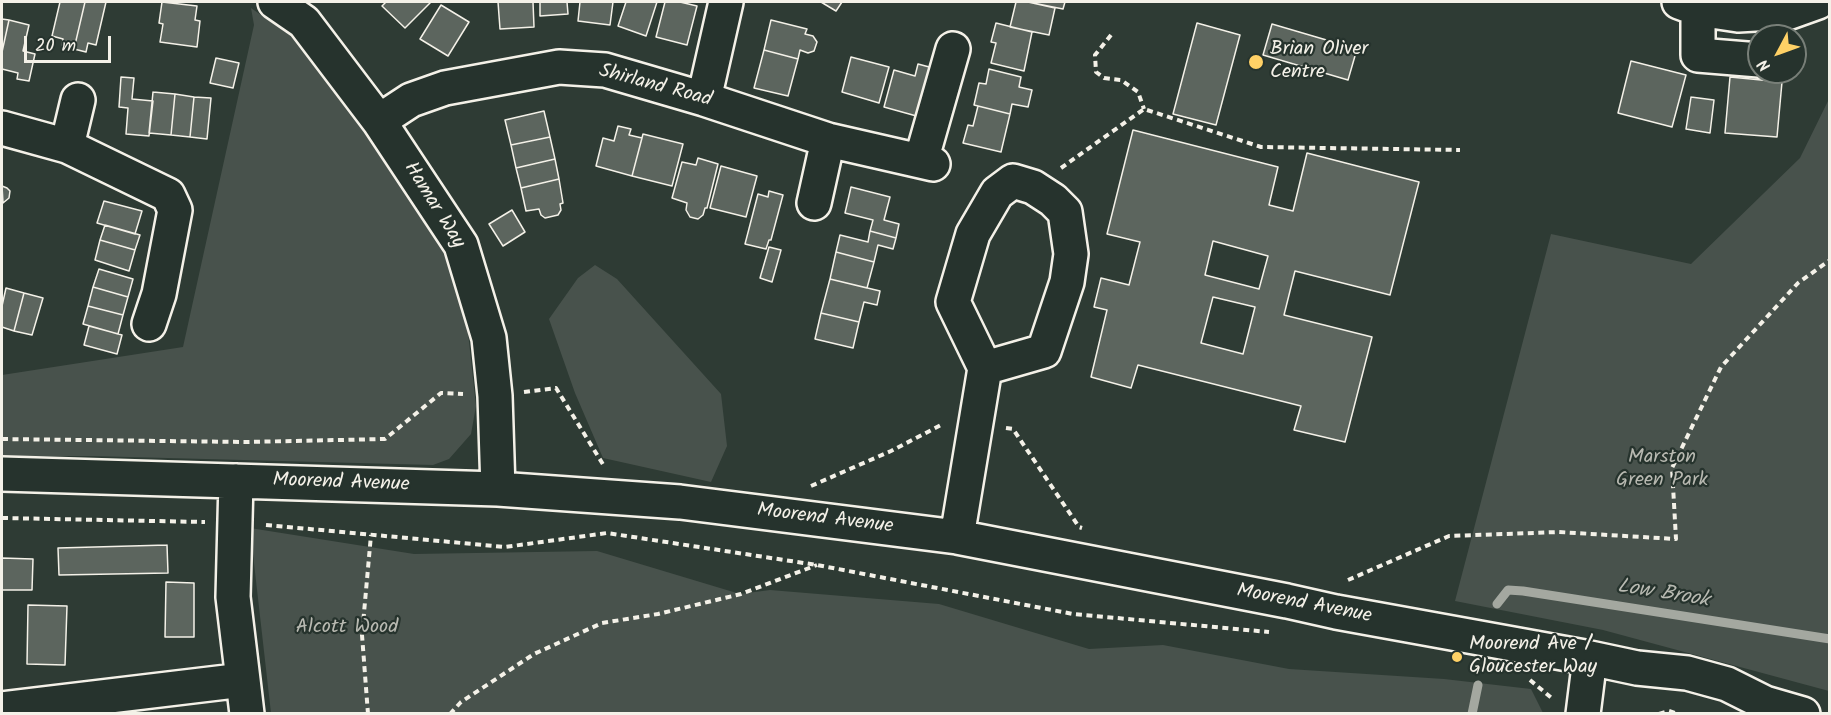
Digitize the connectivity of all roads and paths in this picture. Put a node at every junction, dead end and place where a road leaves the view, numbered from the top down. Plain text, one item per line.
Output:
1 (275, 2) edge
2 (726, 2) edge
3 (1818, 2) edge
4 (1688, 5) edge
5 (1111, 35) dead end
6 (953, 49) dead end
7 (1747, 59) edge
8 (704, 99) junction
9 (78, 100) dead end
10 (1144, 109) junction
11 (379, 121) junction
12 (2, 128) edge
13 (828, 140) junction
14 (67, 146) junction
15 (1460, 150) dead end
16 (1033, 187) junction
17 (814, 203) dead end
18 (1830, 260) edge
19 (149, 324) dead end
20 (985, 368) junction
21 (495, 396) junction
22 (976, 423) junction
23 (2, 440) edge
24 (615, 467) dead end
25 (2, 474) edge
26 (236, 482) junction
27 (810, 487) dead end
28 (498, 489) junction
29 (2, 518) edge
30 (234, 522) junction
31 (1091, 530) dead end
32 (371, 535) junction
33 (957, 537) junction
34 (817, 565) junction
35 (1337, 578) dead end
36 (1274, 632) dead end
37 (1590, 658) junction
38 (1519, 678) dead end
39 (243, 680) junction
40 (1569, 708) edge
41 (2, 709) edge
42 (247, 714) edge
43 (368, 714) edge
44 (450, 714) edge
45 (1659, 714) edge
46 (1678, 714) edge
47 (1803, 714) edge

1 - 11 street, Hamar Way
2 - 8 street
3 - 4 street
4 - 7 street
5 - 10 path
6 - 13 street, Shirland Road
8 - 11 street, Shirland Road
8 - 13 street, Shirland Road
9 - 14 street
10 - 15 path
10 - 16 path
11 - 21 street, Hamar Way
12 - 14 street
13 - 17 street
14 - 19 street
16 - 20 street
16 - 20 street
18 - 35 path
20 - 22 street
21 - 23 path
21 - 24 path
21 - 28 street, Hamar Way
22 - 27 path
22 - 31 path
22 - 33 street
25 - 26 street, Moorend Avenue
26 - 28 street, Moorend Avenue
26 - 30 street
28 - 33 street, Moorend Avenue
29 - 30 path
30 - 32 path
30 - 39 street
32 - 34 path
32 - 43 path
33 - 37 street, Moorend Avenue
34 - 36 path
34 - 44 path
37 - 40 street
37 - 47 street, Moorend Avenue
38 - 40 path
39 - 41 street
39 - 42 street
45 - 46 path

